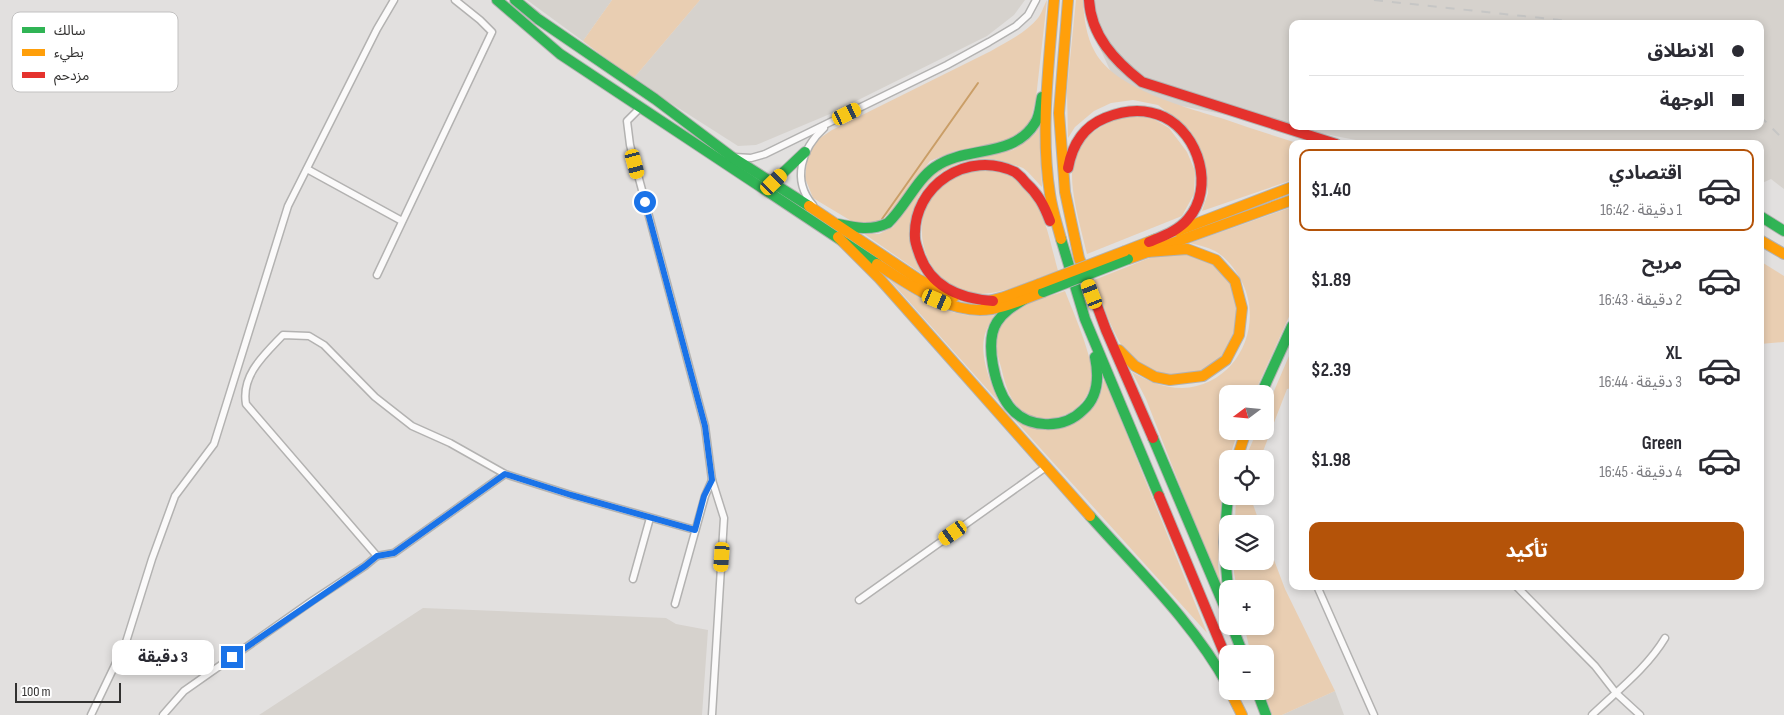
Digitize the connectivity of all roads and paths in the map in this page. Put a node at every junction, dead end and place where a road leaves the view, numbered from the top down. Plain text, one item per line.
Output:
1 (394, 0) edge
2 (455, 0) edge
3 (497, 0) edge
4 (515, 0) edge
5 (1036, 0) edge
6 (1054, 0) edge
7 (1068, 0) edge
8 (1089, 0) edge
9 (1048, 76) junction
10 (641, 107) junction
11 (830, 122) junction
12 (1289, 129) edge
13 (1292, 130) edge
14 (1323, 140) edge
15 (805, 152) junction
16 (732, 157) junction
17 (307, 169) junction
18 (774, 182) junction
19 (1289, 189) edge
20 (765, 191) junction
21 (1065, 192) junction
22 (1289, 201) edge
23 (817, 210) junction
24 (1764, 218) edge
25 (402, 221) junction
26 (838, 224) junction
27 (1784, 231) edge
28 (838, 237) junction
29 (1764, 242) edge
30 (1148, 247) junction
31 (1784, 254) edge
32 (1067, 265) junction
33 (377, 275) dead end
34 (1041, 288) junction
35 (1026, 298) junction
36 (993, 301) junction
37 (1085, 319) junction
38 (1106, 330) junction
39 (1289, 333) edge
40 (1265, 385) edge
41 (1046, 467) junction
42 (505, 474) junction
43 (712, 480) junction
44 (1227, 505) edge
45 (650, 518) junction
46 (695, 530) junction
47 (377, 556) junction
48 (633, 579) dead end
49 (1227, 580) edge
50 (1319, 590) edge
51 (1520, 590) edge
52 (1219, 593) edge
53 (859, 600) dead end
54 (675, 604) dead end
55 (1665, 638) dead end
56 (1221, 645) edge
57 (1219, 669) edge
58 (1616, 692) junction
59 (1234, 700) edge
60 (1243, 700) edge
61 (1260, 700) edge
62 (92, 715) edge
63 (163, 715) edge
64 (712, 715) edge
65 (1242, 715) edge
66 (1247, 715) edge
67 (1266, 715) edge
68 (1374, 715) edge
69 (1592, 715) edge
70 (1640, 715) edge

1 - 17 street
2 - 25 street
3 - 10 main road
4 - 16 main road
5 - 11 street
6 - 9 main road
7 - 21 main road
8 - 12 main road
9 - 26 main road
9 - 32 main road
10 - 20 main road
10 - 43 street
11 - 15 street
11 - 16 street
13 - 14 main road
15 - 18 main road
15 - 23 street
16 - 18 main road
17 - 25 street
17 - 62 street
18 - 20 main road
18 - 23 main road
19 - 30 main road
20 - 28 main road
21 - 30 main road
21 - 38 main road
22 - 30 main road
23 - 26 main road
24 - 27 main road
25 - 33 street
26 - 36 main road
28 - 35 main road
28 - 41 main road
29 - 31 main road
30 - 34 main road, bridge
30 - 38 main road
32 - 36 main road
32 - 37 main road
34 - 35 main road
34 - 36 main road
35 - 37 main road
37 - 56 main road
38 - 52 main road
39 - 40 main road
41 - 53 street
41 - 57 main road
42 - 45 street
42 - 47 street
42 - 47 street
43 - 46 street
43 - 64 street
44 - 49 main road
45 - 46 street
45 - 48 street
46 - 54 street
47 - 63 street
50 - 68 street
51 - 58 street
55 - 58 street
58 - 69 street
58 - 70 street
59 - 65 main road
60 - 66 main road
61 - 67 main road

